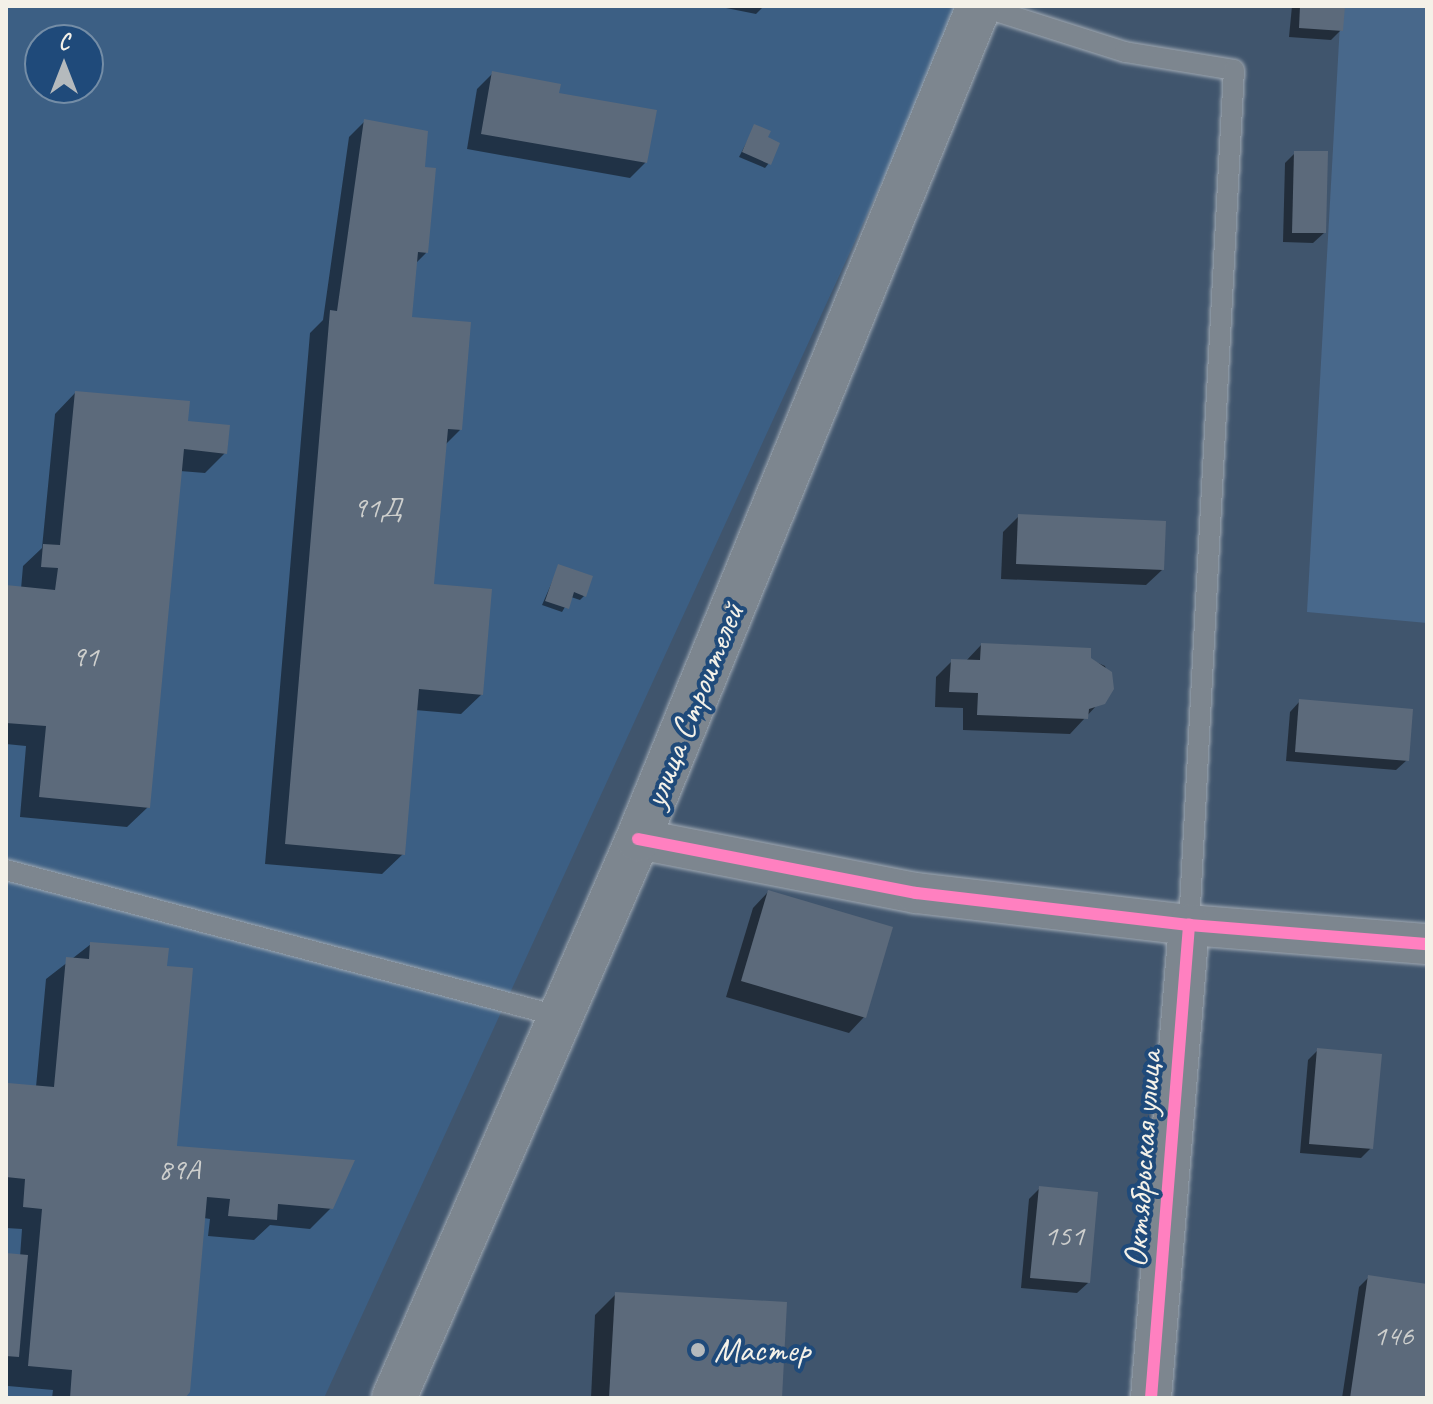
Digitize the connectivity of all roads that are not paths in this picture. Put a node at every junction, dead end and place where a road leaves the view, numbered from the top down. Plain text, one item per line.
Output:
1 (980, 6) edge
2 (638, 839) junction
3 (6, 870) edge
4 (1189, 925) junction
5 (1427, 944) edge
6 (562, 1017) junction
7 (394, 1398) edge
8 (1151, 1398) edge

1 - 2 main road, улица Строителей
1 - 4 lane
2 - 4 street
2 - 6 main road, улица Строителей
3 - 6 lane
4 - 5 street
4 - 8 street, Октябрьская улица
6 - 7 main road, улица Строителей

